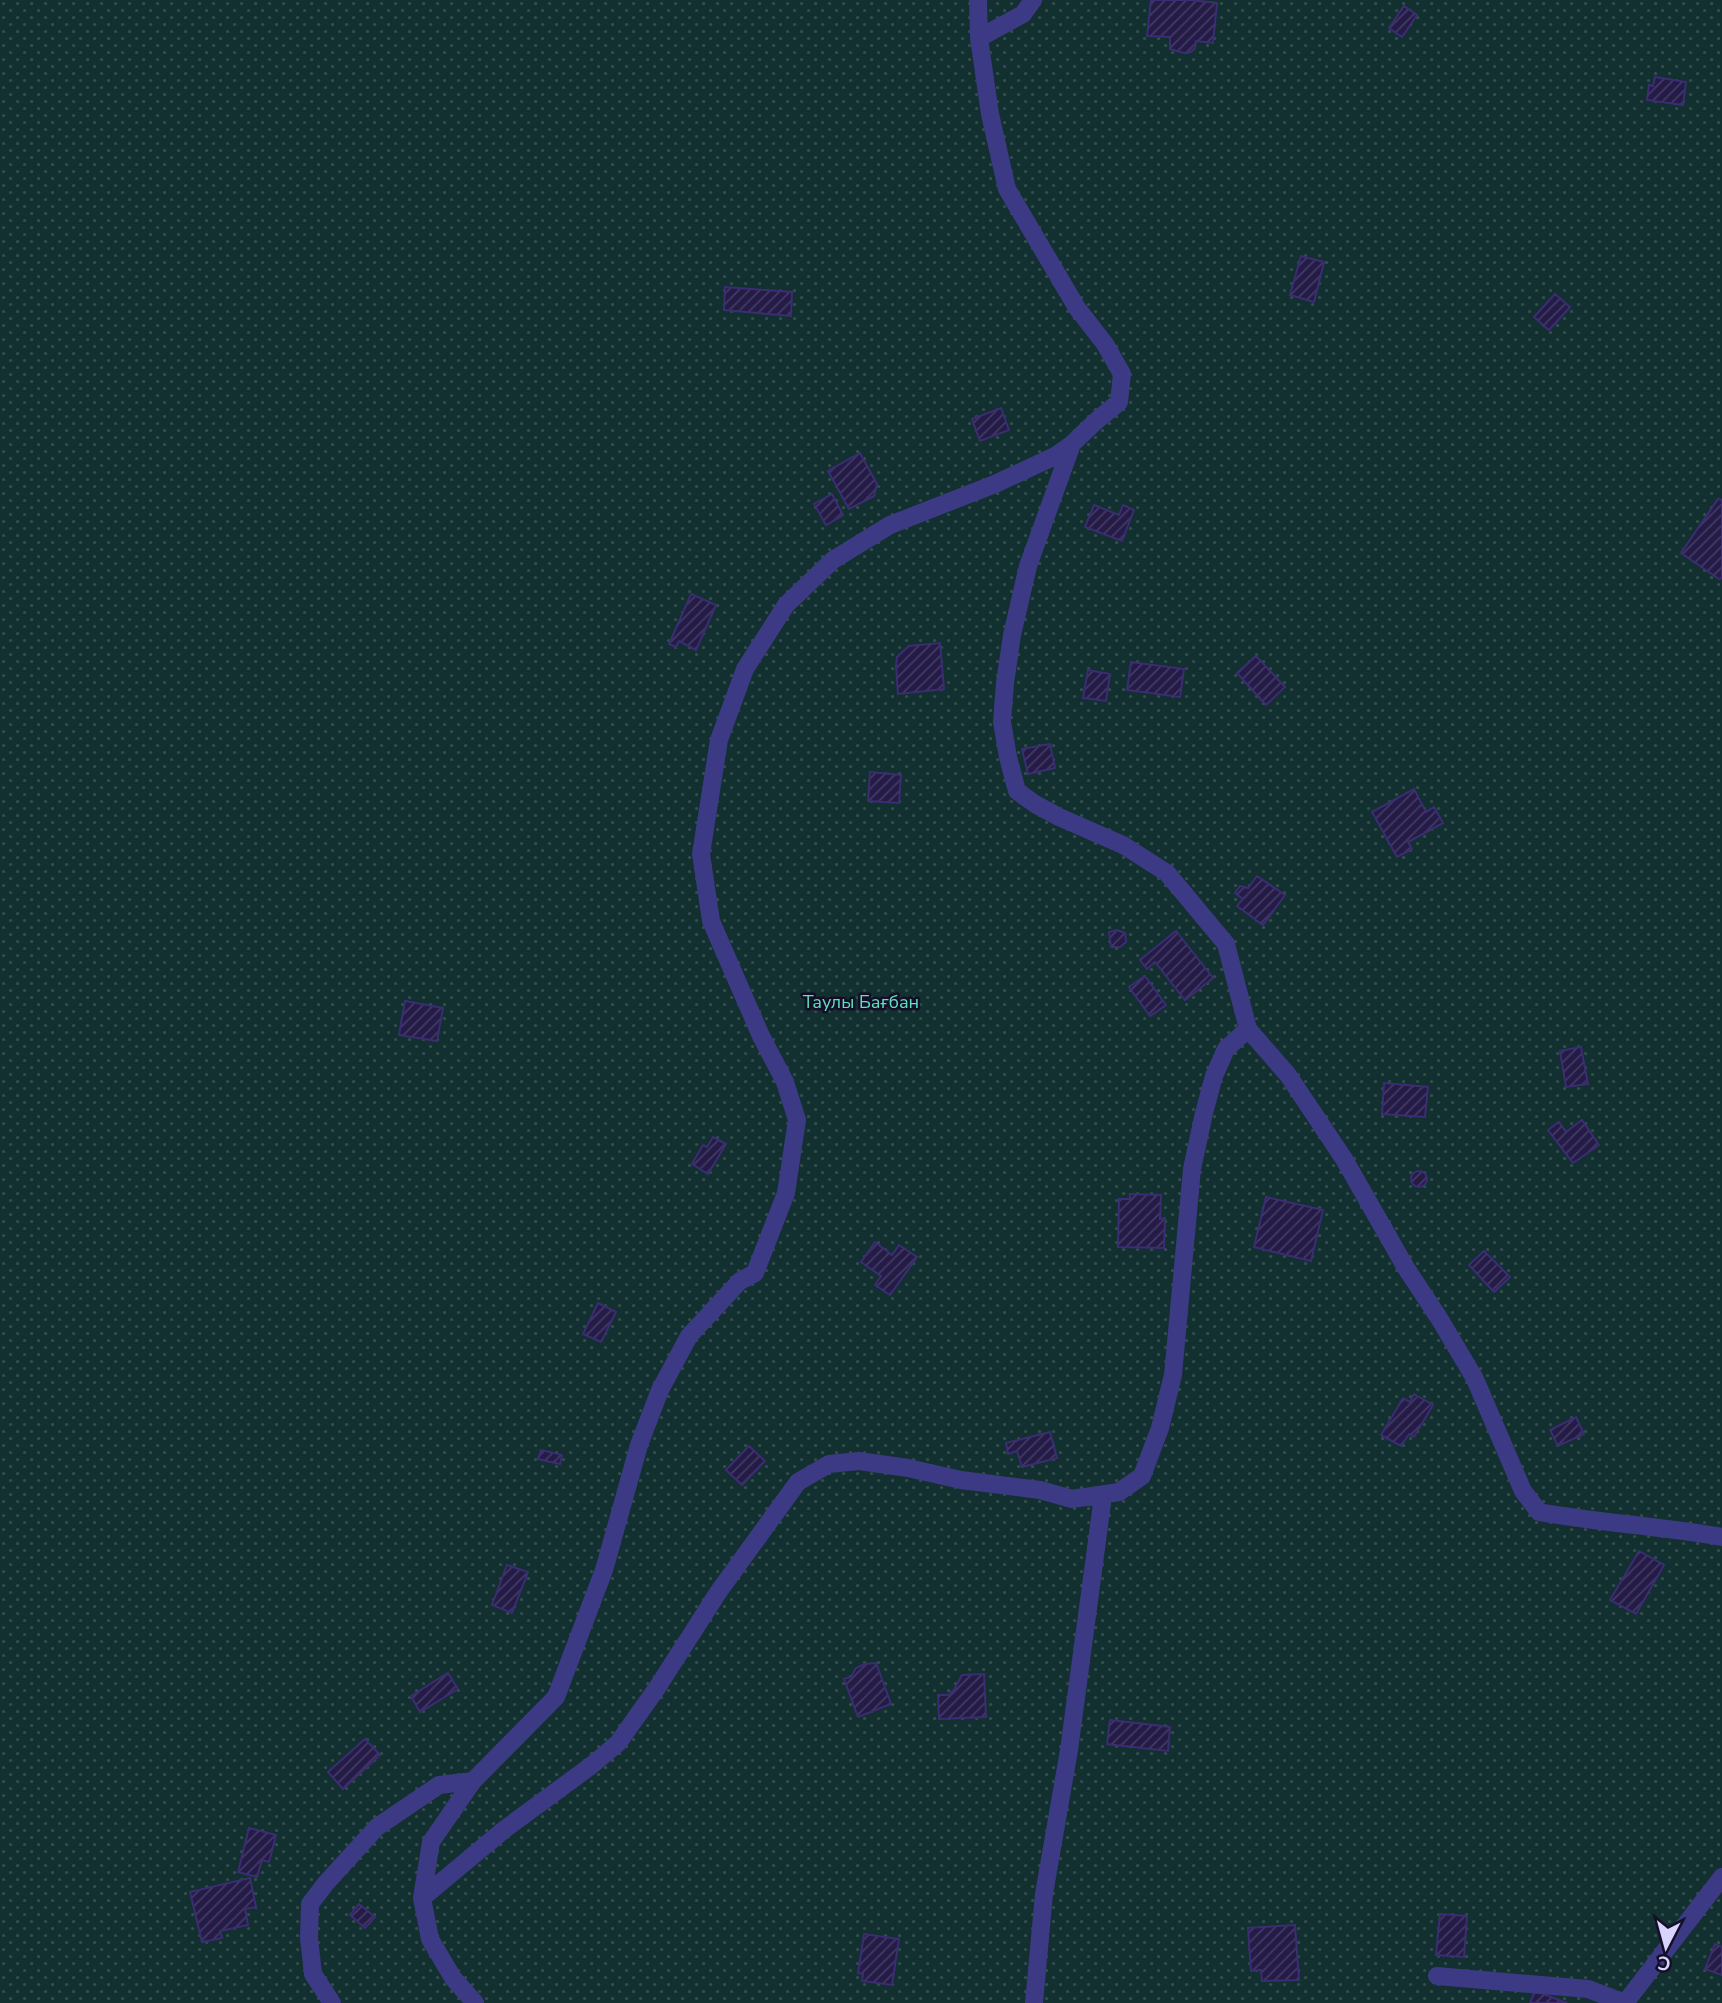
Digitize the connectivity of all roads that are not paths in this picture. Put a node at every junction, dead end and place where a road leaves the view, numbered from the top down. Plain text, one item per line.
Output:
1 (978, 0) edge
2 (1033, 0) edge
3 (979, 38) junction
4 (1072, 444) junction
5 (1248, 1029) junction
6 (1103, 1496) junction
7 (1722, 1537) edge
8 (473, 1781) junction
9 (1722, 1877) edge
10 (422, 1898) junction
11 (1437, 1976) dead end
12 (332, 2003) edge
13 (475, 2003) edge
14 (1034, 2003) edge
15 (1625, 2003) edge

1 - 3 street
2 - 3 street
3 - 4 street
4 - 5 street
4 - 8 street
5 - 6 street
5 - 7 street
6 - 10 street
6 - 14 street
8 - 10 street
8 - 12 street
9 - 15 street
10 - 13 street
11 - 15 street

